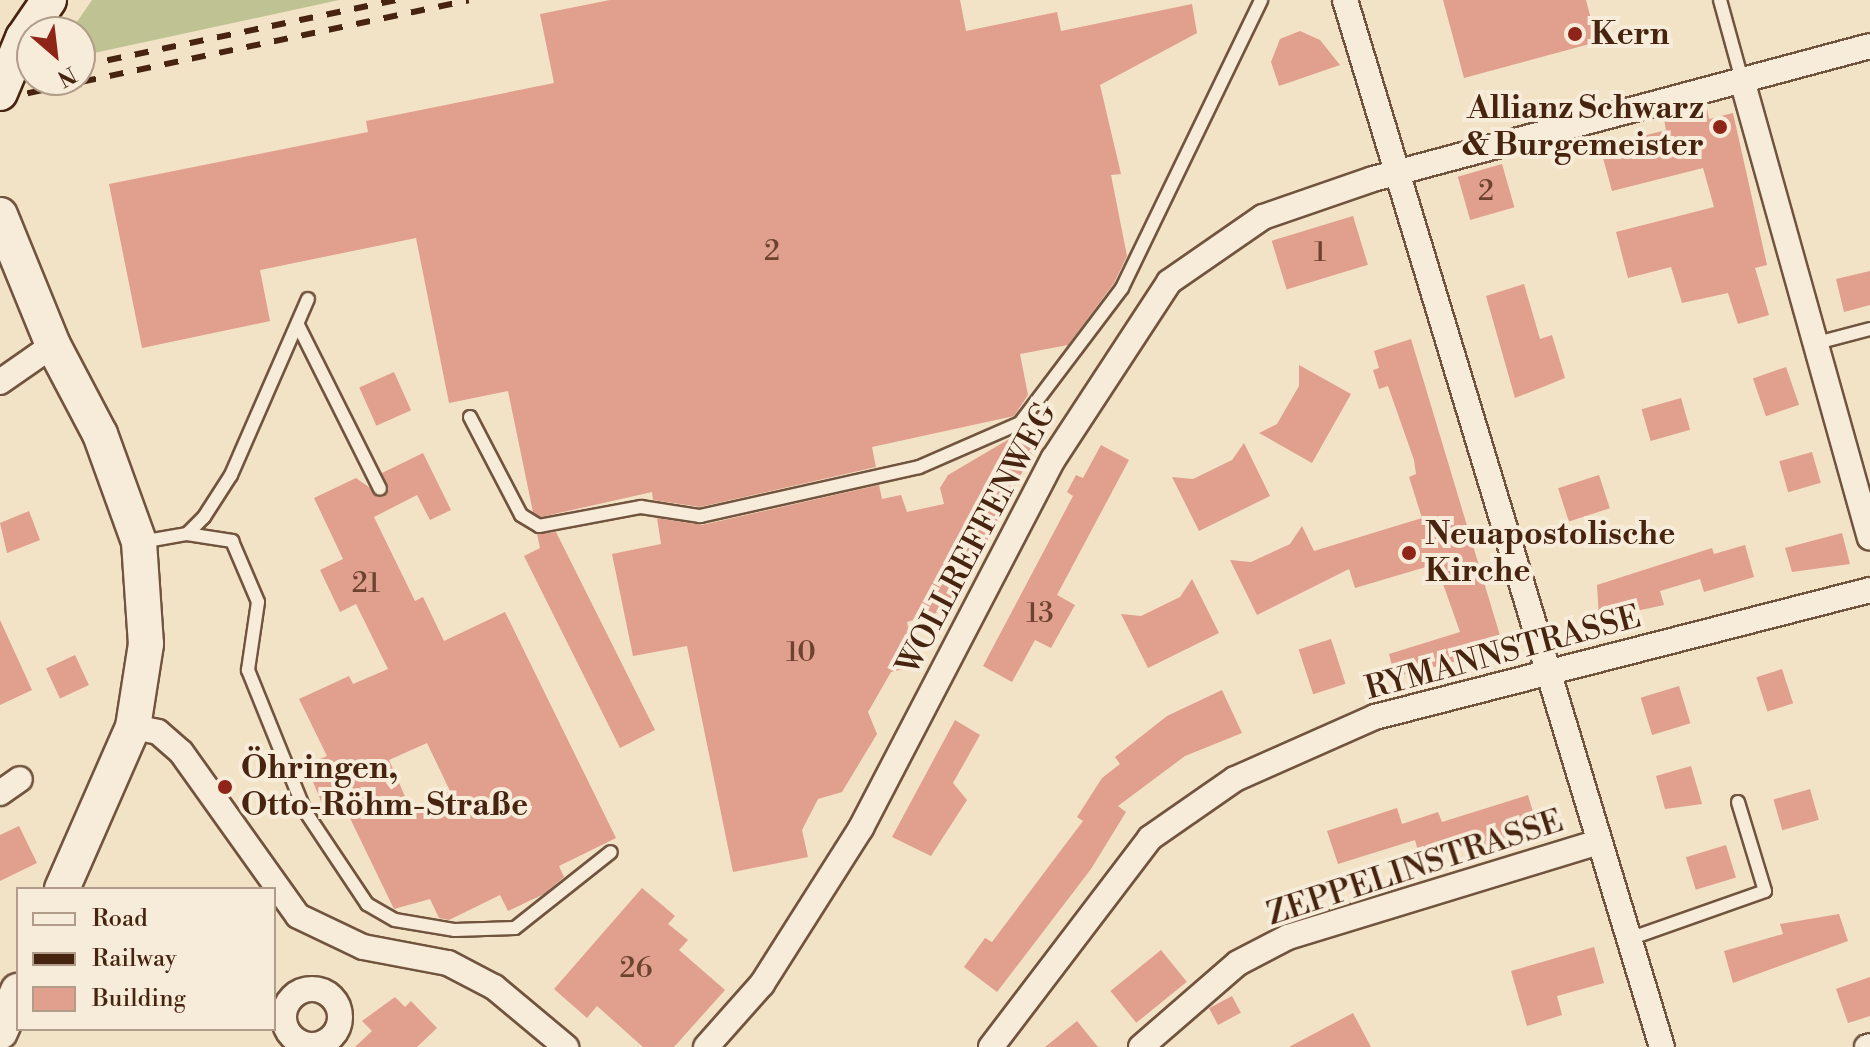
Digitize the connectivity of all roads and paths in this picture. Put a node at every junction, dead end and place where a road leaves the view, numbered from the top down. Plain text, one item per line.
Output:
1 (49, 0) edge
2 (1261, 0) edge
3 (1345, 0) edge
4 (1720, 0) edge
5 (1870, 46) edge
6 (1742, 80) junction
7 (0, 93) edge
8 (1400, 170) junction
9 (0, 215) edge
10 (308, 299) dead end
11 (298, 325) junction
12 (1870, 329) edge
13 (1813, 344) junction
14 (53, 345) junction
15 (0, 382) edge
16 (470, 417) dead end
17 (380, 489) dead end
18 (187, 534) junction
19 (1870, 537) edge
20 (139, 542) junction
21 (1870, 590) edge
22 (1546, 675) junction
23 (133, 727) junction
24 (1738, 802) dead end
25 (1599, 842) junction
26 (611, 852) dead end
27 (63, 887) edge
28 (1629, 939) junction
29 (16, 996) edge
30 (0, 1032) edge
31 (566, 1047) edge
32 (706, 1047) edge
33 (991, 1047) edge
34 (1141, 1047) edge
35 (1662, 1047) edge

1 - 7 main road, bridge
2 - 16 lane
3 - 8 street
4 - 6 lane
5 - 6 street, WOLLREFFENWEG
6 - 8 street, WOLLREFFENWEG
6 - 13 street
8 - 22 street
8 - 32 street, WOLLREFFENWEG
9 - 14 main road
10 - 11 lane
11 - 17 lane
11 - 18 lane
12 - 13 lane
13 - 19 street
14 - 15 street
14 - 20 main road
18 - 20 lane
18 - 26 lane
20 - 23 main road
21 - 22 street, RYMANNSTRASSE
22 - 25 street
22 - 33 street, RYMANNSTRASSE
23 - 27 main road
23 - 31 street
24 - 28 lane
25 - 28 street
25 - 34 street, ZEPPELINSTRASSE
28 - 35 street
29 - 30 main road

